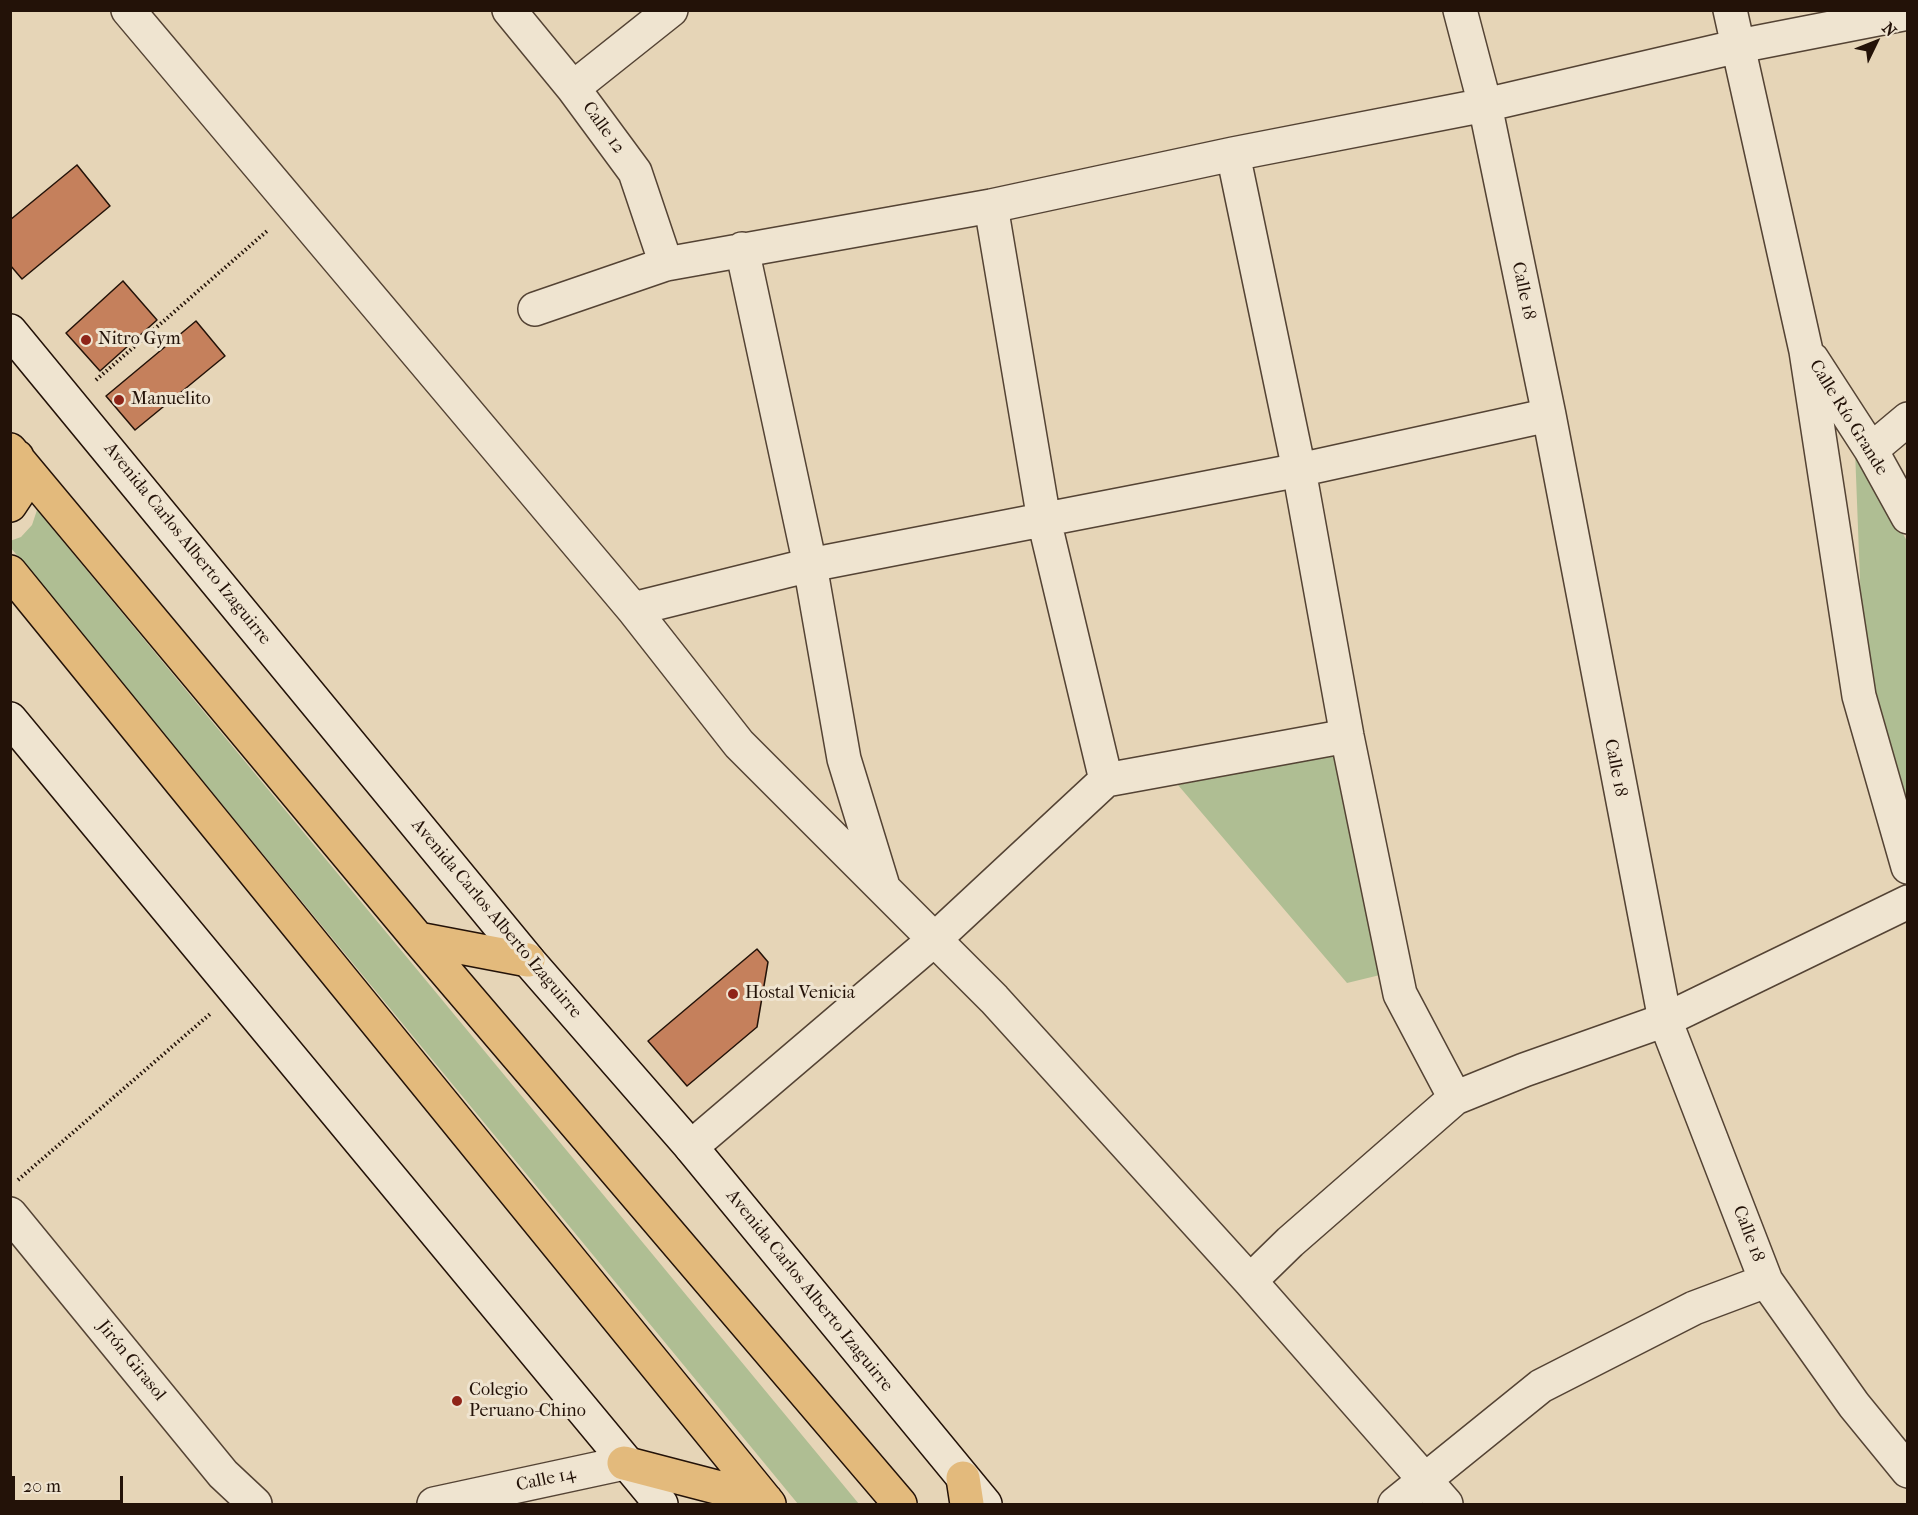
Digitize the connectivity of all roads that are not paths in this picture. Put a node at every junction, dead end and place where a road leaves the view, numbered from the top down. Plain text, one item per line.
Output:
1 (128, 10) edge
2 (509, 10) edge
3 (671, 10) edge
4 (1460, 10) edge
5 (1730, 10) edge
6 (1908, 13) edge
7 (1738, 46) junction
8 (573, 88) junction
9 (1485, 105) junction
10 (1233, 154) junction
11 (991, 206) junction
12 (742, 249) junction
13 (666, 264) junction
14 (535, 309) dead end
15 (10, 331) edge
16 (1806, 351) junction
17 (1549, 415) junction
18 (1908, 419) edge
19 (1871, 450) junction
20 (14, 453) edge
21 (1299, 470) junction
22 (10, 505) edge
23 (1908, 517) edge
24 (1044, 520) junction
25 (810, 565) junction
26 (10, 572) edge
27 (633, 609) junction
28 (10, 719) edge
29 (1347, 736) junction
30 (1106, 780) junction
31 (1908, 867) edge
32 (883, 887) junction
33 (1908, 902) edge
34 (418, 939) junction
35 (935, 939) junction
36 (528, 960) junction
37 (1665, 1020) junction
38 (1455, 1098) junction
39 (691, 1147) junction
40 (11, 1215) edge
41 (1250, 1281) junction
42 (1766, 1281) junction
43 (624, 1463) junction
44 (1908, 1471) edge
45 (1425, 1480) junction
46 (965, 1491) edge
47 (768, 1502) edge
48 (255, 1504) edge
49 (434, 1504) edge
50 (661, 1504) edge
51 (900, 1504) edge
52 (985, 1504) edge
53 (1395, 1504) edge
54 (1446, 1504) edge

1 - 27 street
2 - 8 street, Calle 12
3 - 8 street
4 - 9 street, Calle 18
5 - 7 street
6 - 7 street
7 - 9 street
7 - 16 street
8 - 13 street, Calle 12
9 - 10 street
9 - 17 street, Calle 18
10 - 11 street
10 - 21 street
11 - 12 street
11 - 24 street
12 - 13 street
12 - 25 street
13 - 14 street
15 - 36 street, Avenida Carlos Alberto Izaguirre
16 - 19 street, Calle Río Grande
16 - 31 street
17 - 21 street
17 - 37 street, Calle 18
18 - 19 street
19 - 23 street, Calle Río Grande
20 - 22 main road
20 - 34 main road
21 - 24 street
21 - 29 street
24 - 25 street
24 - 30 street
25 - 27 street
25 - 32 street
26 - 47 main road
27 - 32 street
28 - 43 street
29 - 30 street
29 - 38 street
30 - 35 street
32 - 35 street
33 - 37 street
34 - 36 main road
34 - 51 main road
35 - 39 street
35 - 41 street
36 - 39 street, Avenida Carlos Alberto Izaguirre
37 - 38 street
37 - 42 street, Calle 18
38 - 41 street
39 - 46 street, Avenida Carlos Alberto Izaguirre
40 - 48 street, Jirón Girasol
41 - 45 street
42 - 44 street, Calle 18
42 - 45 street
43 - 47 main road
43 - 49 street, Calle 14
43 - 50 street
45 - 53 street
45 - 54 street
46 - 52 street, Avenida Carlos Alberto Izaguirre

